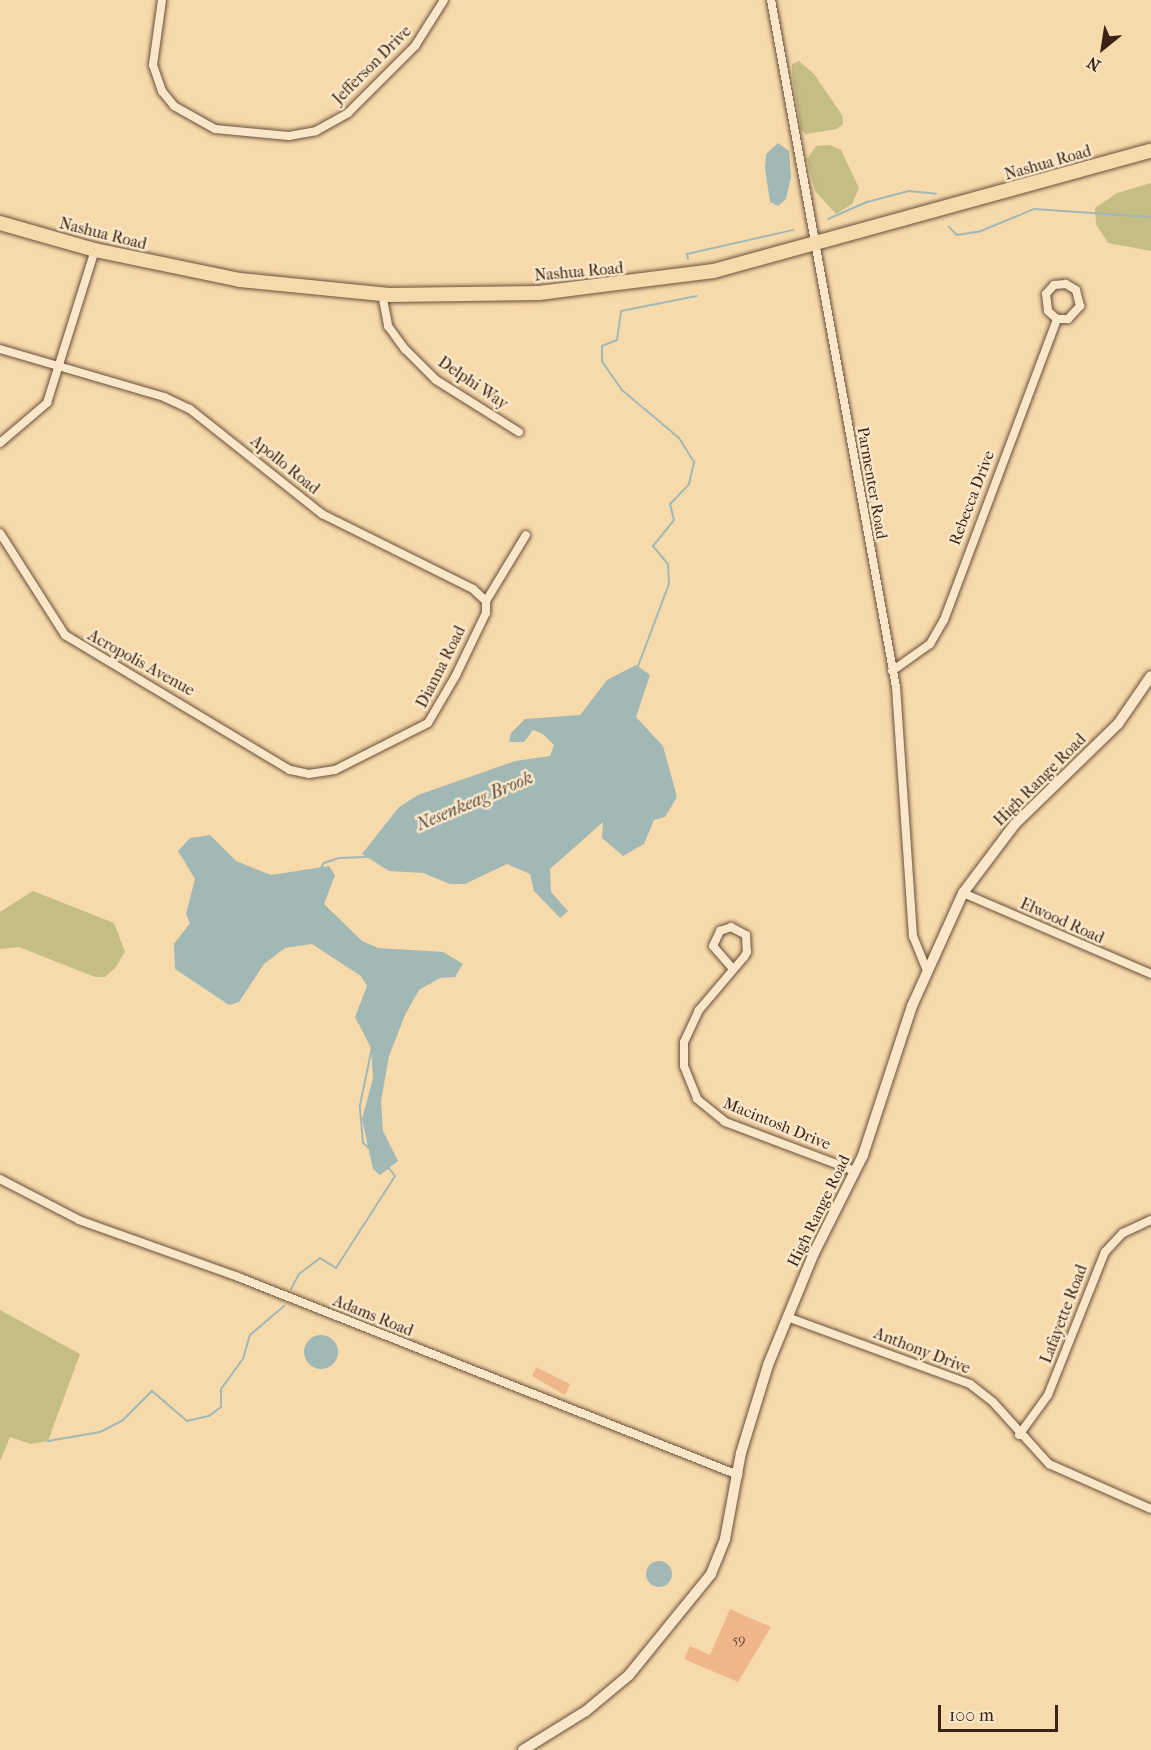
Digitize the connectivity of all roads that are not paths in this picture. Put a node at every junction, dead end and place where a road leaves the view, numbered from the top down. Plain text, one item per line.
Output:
1 (162, 0) edge
2 (444, 0) edge
3 (771, 0) edge
4 (1151, 151) edge
5 (0, 223) edge
6 (817, 246) junction
7 (95, 250) junction
8 (382, 294) junction
9 (1057, 319) junction
10 (0, 349) edge
11 (60, 366) junction
12 (519, 432) dead end
13 (0, 443) edge
14 (0, 533) edge
15 (526, 535) dead end
16 (486, 601) junction
17 (892, 671) junction
18 (1151, 676) edge
19 (309, 774) joint
20 (963, 892) junction
21 (733, 969) junction
22 (927, 970) junction
23 (1151, 974) edge
24 (855, 1171) junction
25 (0, 1179) edge
26 (1151, 1220) edge
27 (788, 1317) junction
28 (1019, 1435) junction
29 (738, 1475) junction
30 (1151, 1509) edge
31 (523, 1750) edge

1 - 2 street, Jefferson Drive
3 - 6 street, Parmenter Road
4 - 6 main road, Nashua Road
5 - 7 main road, Nashua Road
6 - 8 main road, Nashua Road
6 - 17 street, Parmenter Road
7 - 8 main road, Nashua Road
7 - 11 street
8 - 12 street, Delphi Way
9 - 9 street
9 - 17 street, Rebecca Drive
10 - 11 street, Apollo Road
11 - 13 street
11 - 16 street, Apollo Road
14 - 19 street, Acropolis Avenue
15 - 16 street, Dianna Road
16 - 19 street, Dianna Road
17 - 22 street, Parmenter Road
18 - 20 street, High Range Road
20 - 22 street, High Range Road
20 - 23 street, Elwood Road
21 - 21 street, Macintosh Drive
21 - 24 street, Macintosh Drive
22 - 24 street, High Range Road
24 - 27 street, High Range Road
25 - 29 street, Adams Road
26 - 28 street, Lafayette Road
27 - 28 street, Anthony Drive
27 - 29 street, High Range Road
28 - 30 street, Anthony Drive
29 - 31 street, High Range Road

